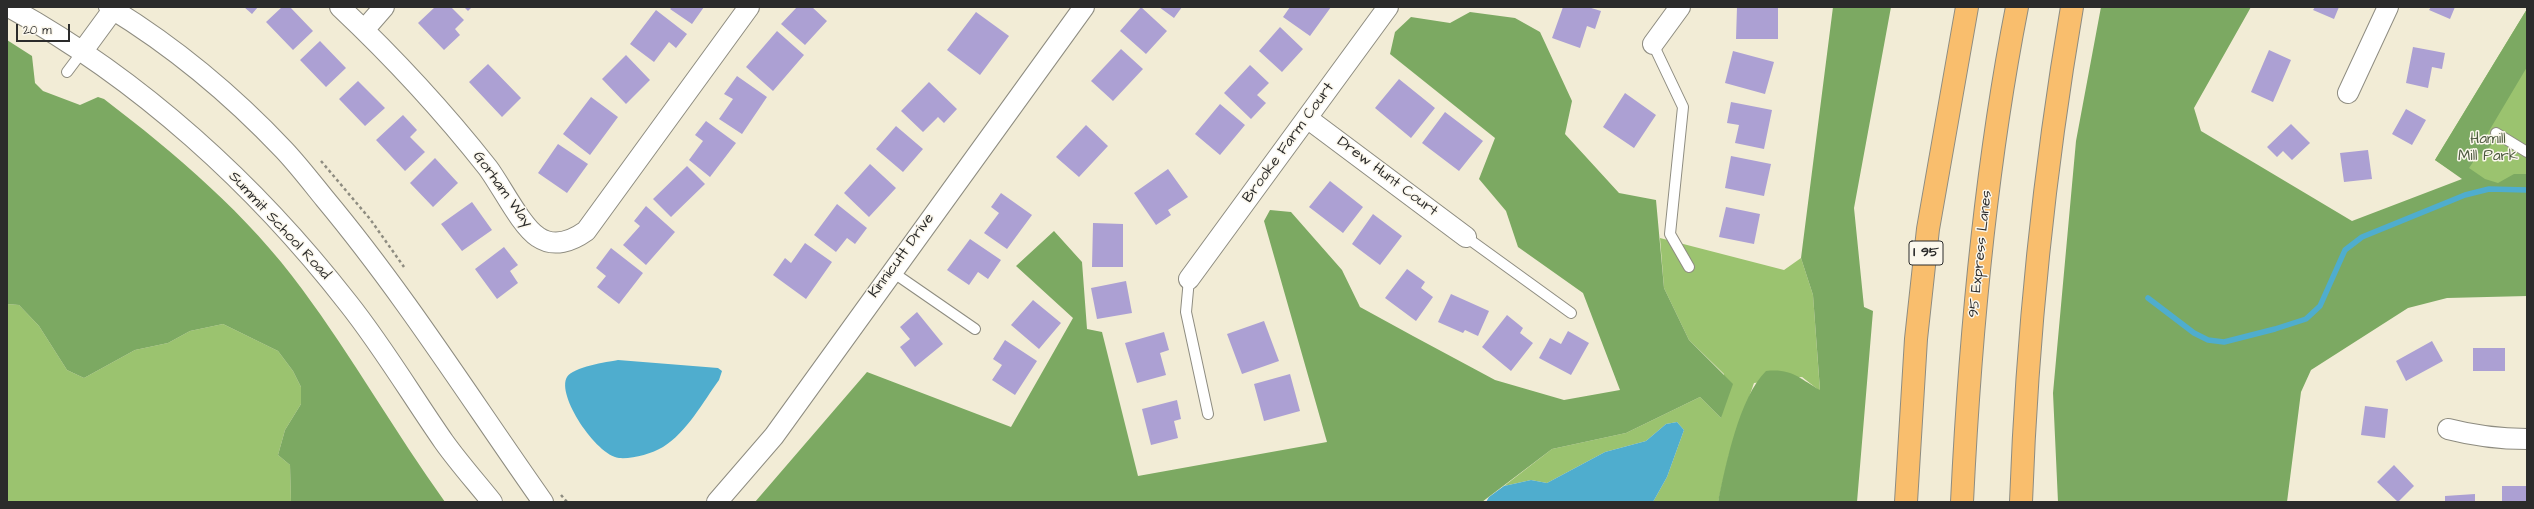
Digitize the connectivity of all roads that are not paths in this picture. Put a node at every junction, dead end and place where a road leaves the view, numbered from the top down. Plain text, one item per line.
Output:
1 (9, 7) edge
2 (340, 7) edge
3 (384, 7) edge
4 (749, 7) edge
5 (1084, 7) edge
6 (1388, 7) edge
7 (1680, 7) edge
8 (1967, 7) edge
9 (2017, 7) edge
10 (2072, 7) edge
11 (2388, 7) edge
12 (112, 8) edge
13 (364, 30) junction
14 (1653, 44) joint
15 (82, 52) junction
16 (67, 72) dead end
17 (2348, 93) dead end
18 (1307, 118) junction
19 (2496, 133) dead end
20 (2527, 152) edge
21 (1466, 237) joint
22 (1689, 267) dead end
23 (891, 271) junction
24 (1189, 279) joint
25 (1571, 313) dead end
26 (975, 329) dead end
27 (1208, 414) dead end
28 (2448, 429) dead end
29 (2527, 440) edge
30 (492, 502) edge
31 (543, 502) edge
32 (716, 502) edge
33 (1906, 502) edge
34 (1962, 502) edge
35 (2021, 502) edge

1 - 15 street, Summit School Road
2 - 13 street, Gorham Way
3 - 13 street
4 - 13 street, Gorham Way
5 - 23 street, Kinnicutt Drive
6 - 18 street, Brooke Farm Court
7 - 14 street
8 - 33 highway, I 95
9 - 34 highway, 95 Express Lanes
10 - 35 highway
11 - 17 street
12 - 15 street
12 - 31 street
14 - 22 lane
15 - 16 lane
15 - 30 street, Summit School Road
18 - 21 street, Drew Hunt Court
18 - 24 street, Brooke Farm Court
19 - 20 lane
21 - 25 lane
23 - 26 lane
23 - 32 street, Kinnicutt Drive
24 - 27 lane
28 - 29 street

